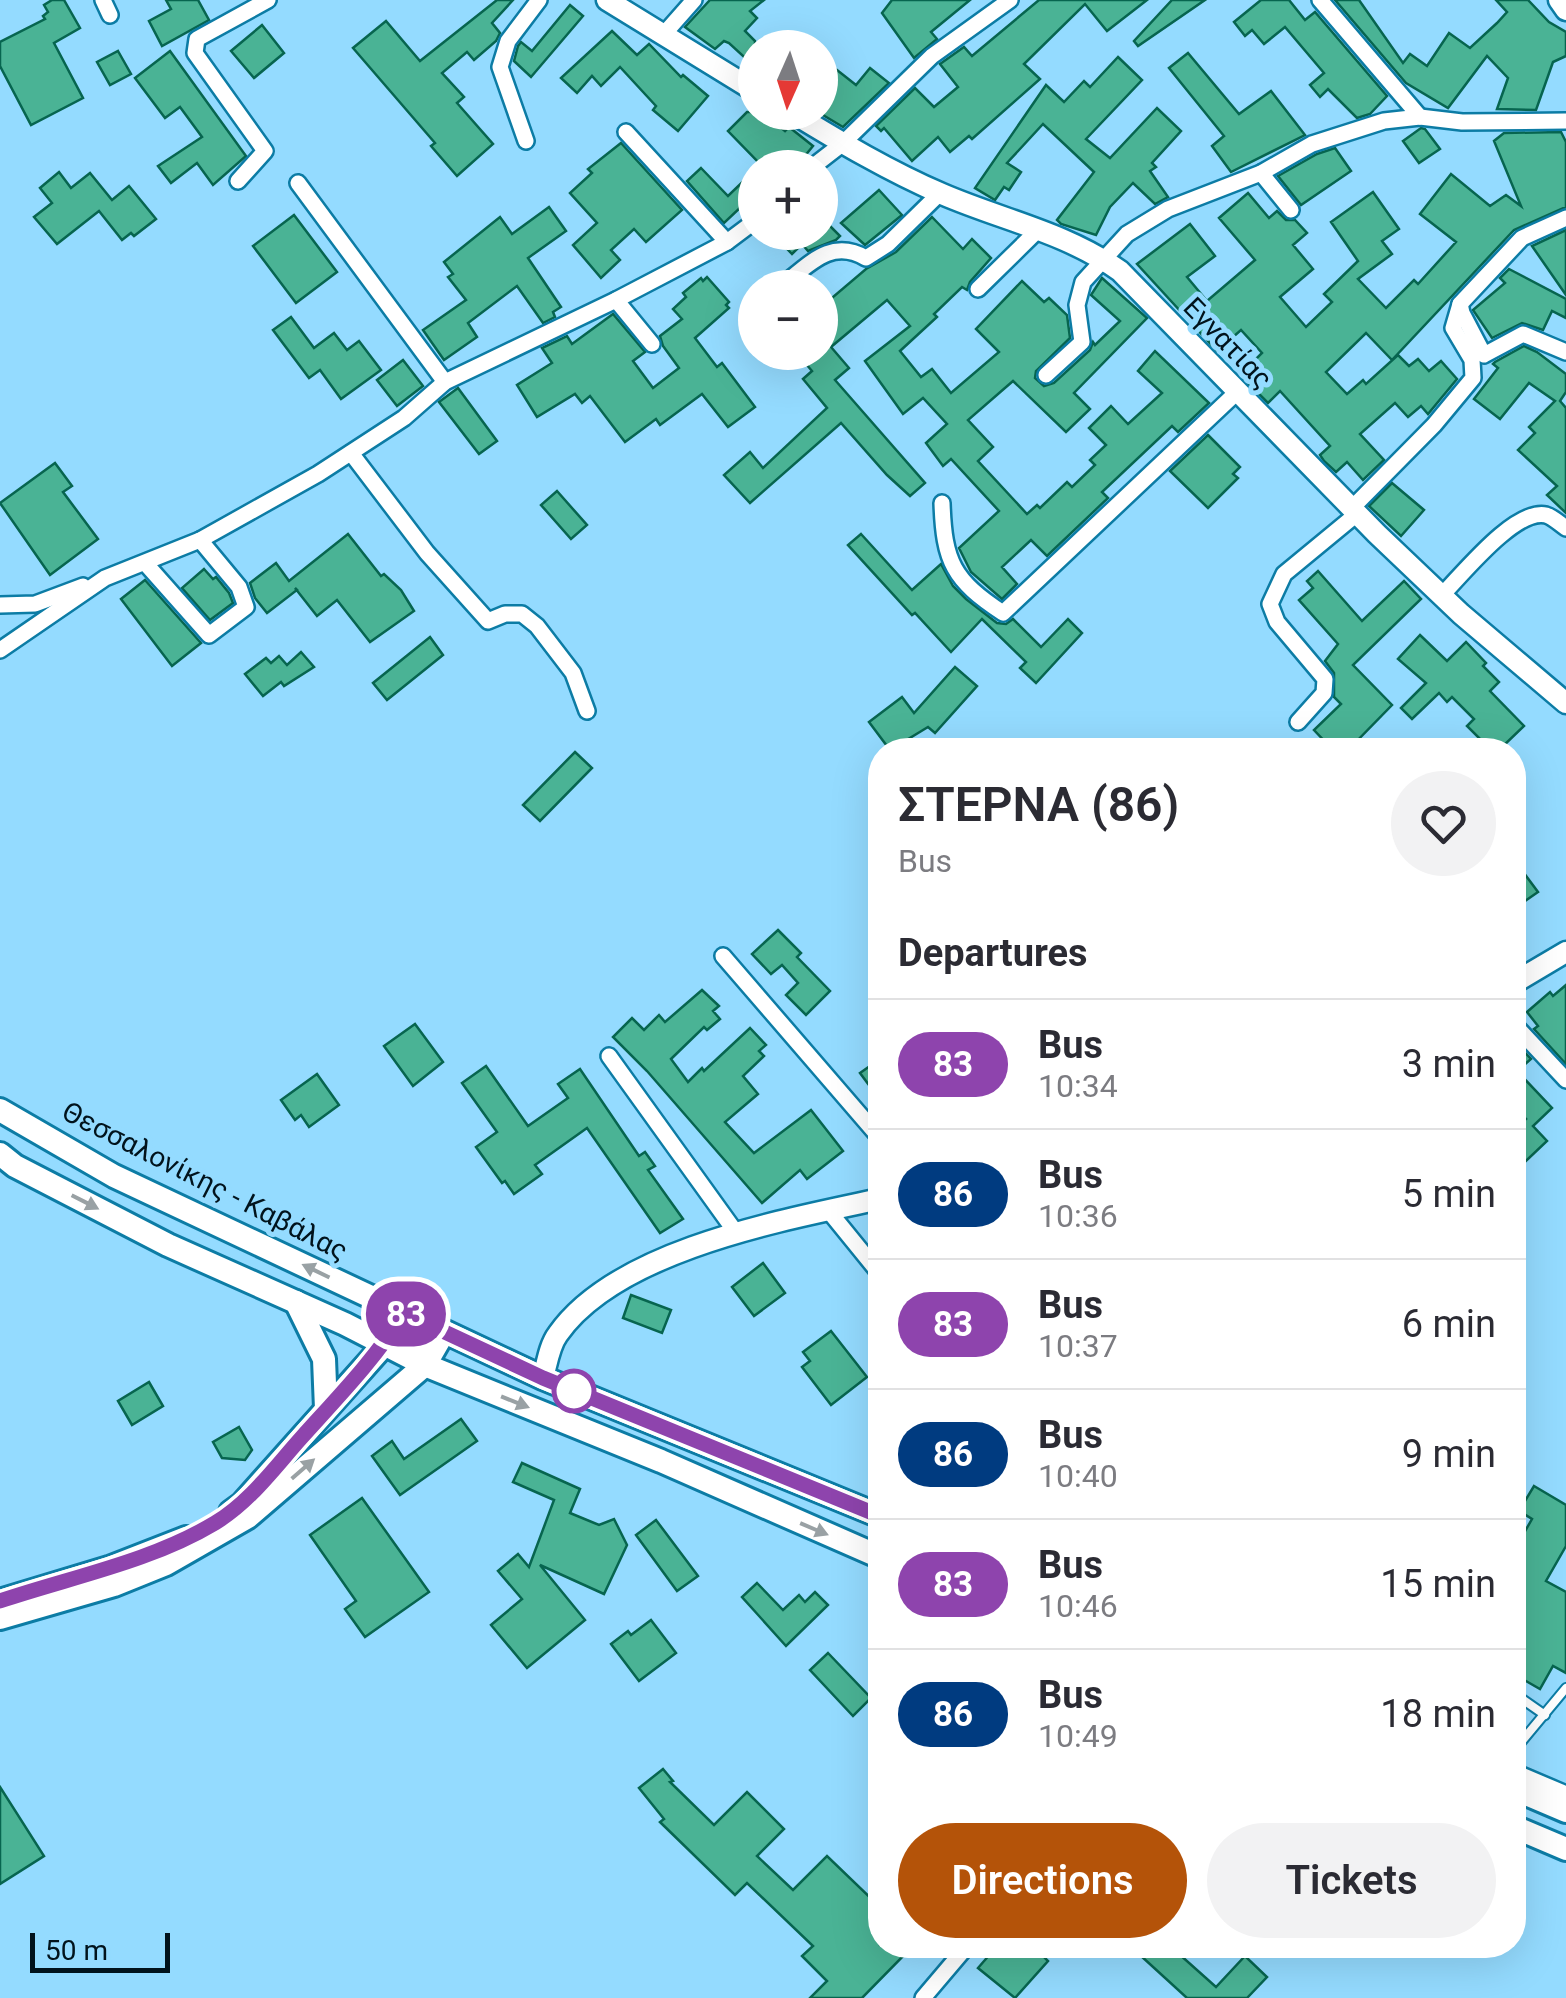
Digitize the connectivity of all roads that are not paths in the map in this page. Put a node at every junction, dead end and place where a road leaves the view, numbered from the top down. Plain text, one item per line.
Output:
1 (268, 0) edge
2 (539, 0) edge
3 (607, 0) edge
4 (694, 0) edge
5 (1010, 0) edge
6 (1320, 0) edge
7 (1560, 0) edge
8 (1566, 10) edge
9 (664, 34) junction
10 (738, 80) edge
11 (1420, 117) junction
12 (1566, 121) edge
13 (820, 130) edge
14 (626, 132) dead end
15 (526, 142) dead end
16 (842, 144) junction
17 (834, 150) edge
18 (1261, 173) junction
19 (238, 181) dead end
20 (298, 183) dead end
21 (940, 193) junction
22 (1291, 210) dead end
23 (1566, 218) edge
24 (1039, 229) junction
25 (738, 234) edge
26 (727, 242) junction
27 (1106, 261) junction
28 (806, 270) edge
29 (978, 290) dead end
30 (616, 300) junction
31 (652, 344) dead end
32 (1566, 352) edge
33 (1478, 357) junction
34 (1046, 375) dead end
35 (445, 382) junction
36 (1236, 393) junction
37 (351, 453) junction
38 (942, 502) dead end
39 (1356, 510) junction
40 (1566, 528) edge
41 (200, 540) junction
42 (146, 564) junction
43 (105, 578) junction
44 (1441, 596) junction
45 (0, 605) edge
46 (0, 650) edge
47 (1566, 703) edge
48 (586, 710) dead end
49 (1298, 722) dead end
50 (1566, 952) edge
51 (723, 956) dead end
52 (1526, 976) edge
53 (1526, 1037) edge
54 (610, 1056) dead end
55 (1566, 1080) edge
56 (0, 1110) edge
57 (868, 1124) edge
58 (0, 1154) edge
59 (868, 1202) edge
60 (828, 1210) junction
61 (737, 1234) junction
62 (868, 1259) edge
63 (296, 1302) junction
64 (404, 1313) junction
65 (444, 1332) junction
66 (384, 1345) junction
67 (425, 1365) junction
68 (543, 1378) junction
69 (326, 1410) junction
70 (868, 1511) edge
71 (868, 1552) edge
72 (0, 1601) edge
73 (0, 1618) edge
74 (1566, 1688) edge
75 (1526, 1702) edge
76 (1545, 1715) junction
77 (1526, 1737) edge
78 (1526, 1777) edge
79 (1526, 1794) edge
80 (1566, 1794) edge
81 (1566, 1811) edge
82 (1526, 1832) edge
83 (1566, 1849) edge
84 (957, 1958) edge
85 (923, 1998) edge

1 - 19 street
2 - 15 street
3 - 9 street
4 - 9 street
5 - 16 street
6 - 11 street
7 - 8 street
9 - 10 street
11 - 12 street
11 - 18 street
13 - 16 street, Εγνατίας
14 - 26 street
16 - 17 street
16 - 21 street, Εγνατίας
18 - 22 street
18 - 27 street
20 - 35 street
21 - 24 street, Εγνατίας
21 - 28 street
23 - 33 street
24 - 27 street, Εγνατίας
24 - 29 street
25 - 26 street
26 - 30 street
27 - 34 street
27 - 36 street, Εγνατίας
30 - 31 street
30 - 35 street
32 - 33 street
33 - 39 street
35 - 37 street
36 - 38 street
36 - 39 street, Εγνατίας
37 - 41 street
37 - 48 street
39 - 44 street, Εγνατίας
39 - 49 street
40 - 44 street
41 - 42 street
41 - 42 street
42 - 43 street
43 - 45 street
43 - 46 street
44 - 47 street, Εγνατίας
50 - 52 street
51 - 57 street
53 - 55 street
54 - 61 street
64 -> 56 main road, Θεσσαλονίκης - Καβάλας
58 -> 63 main road
59 - 60 street
60 - 61 street
60 - 62 street
61 - 68 street
63 - 66 main road
63 - 69 main road
64 - 65 main road, Θεσσαλονίκης - Καβάλας
64 - 66 main road
65 - 67 main road
65 - 68 main road, Θεσσαλονίκης - Καβάλας
66 - 67 main road
66 - 69 main road
67 -> 71 main road
73 -> 67 main road
68 - 70 main road, Θεσσαλονίκης - Καβάλας
69 - 72 main road
74 - 76 lane
75 - 76 lane
76 - 77 lane
78 - 80 street
79 - 81 main road
82 - 83 main road
84 - 85 street

